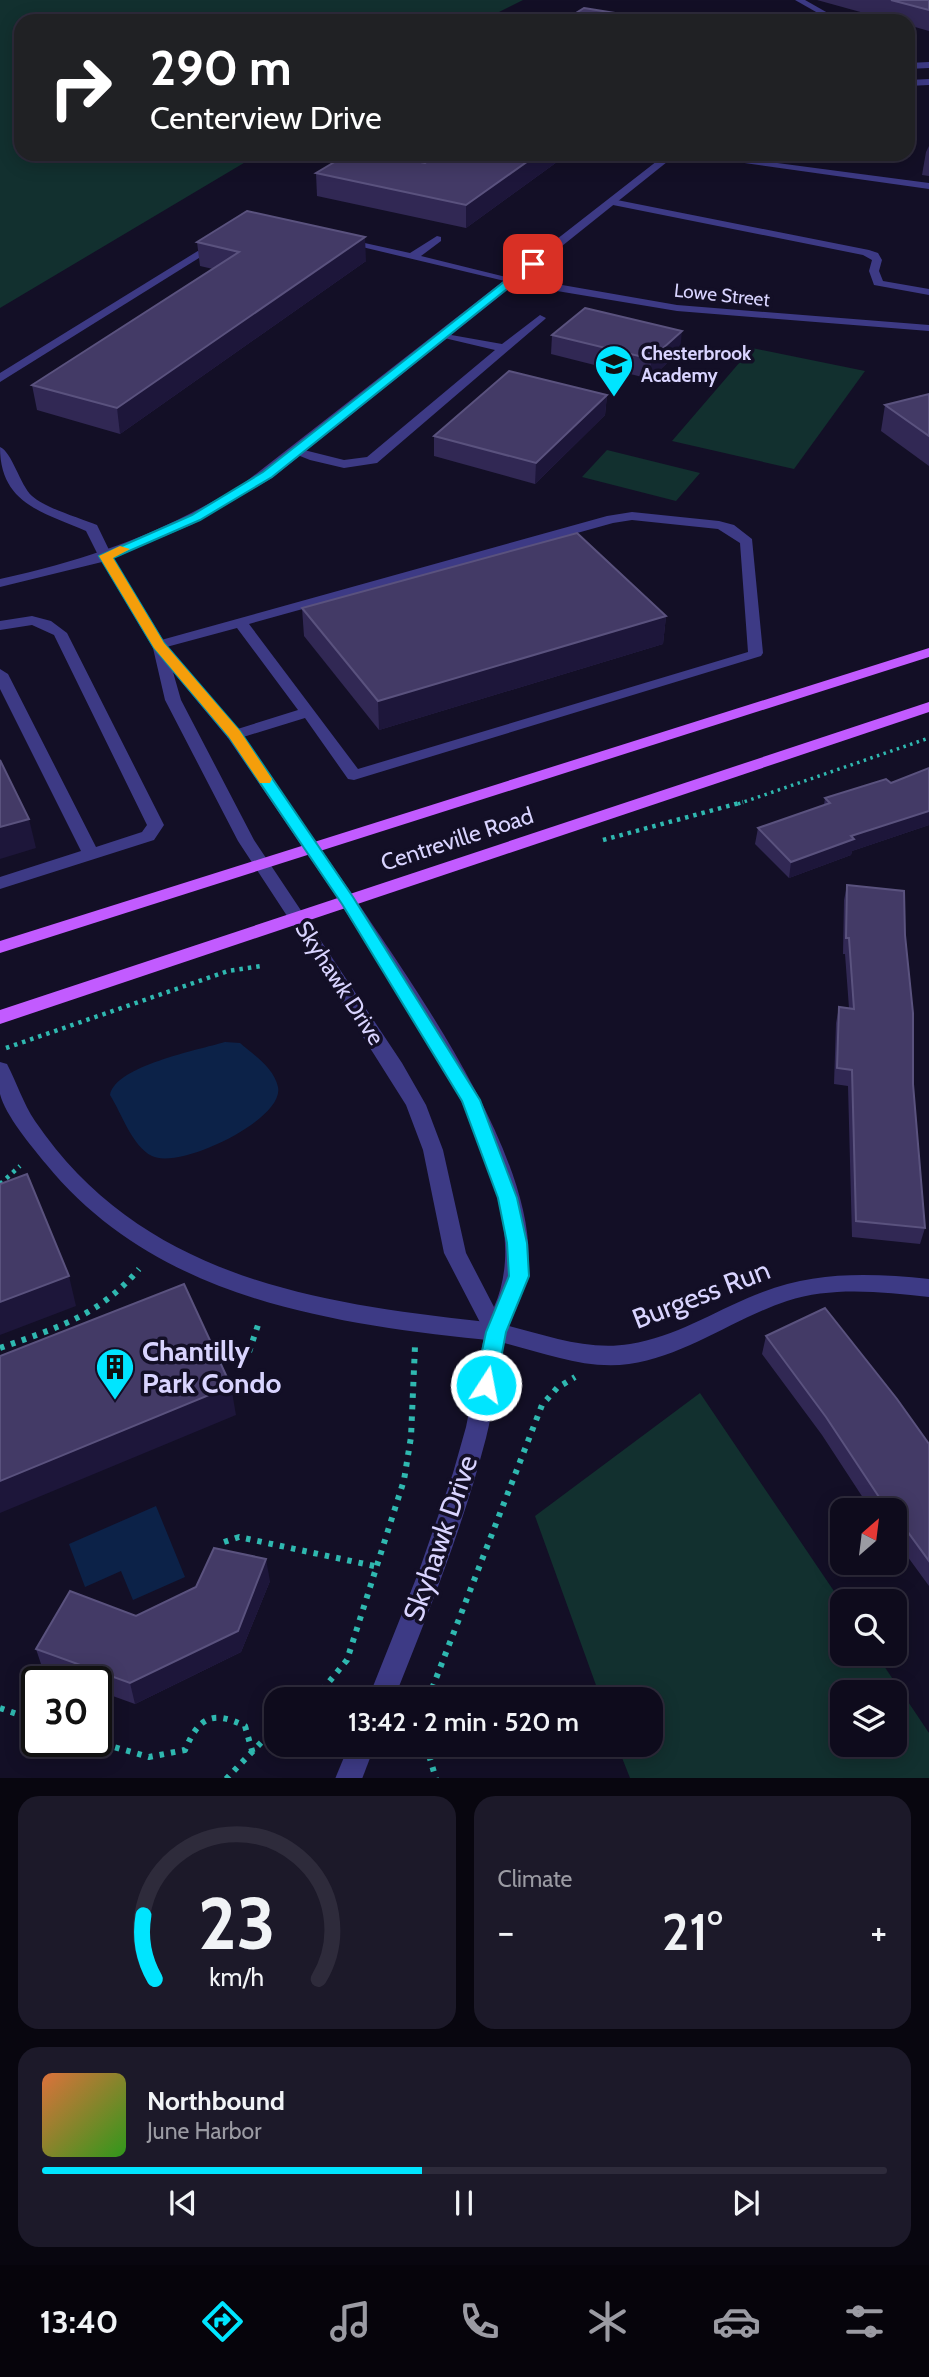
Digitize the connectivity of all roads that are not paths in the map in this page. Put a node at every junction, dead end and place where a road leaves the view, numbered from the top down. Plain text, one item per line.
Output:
1 (799, 0) edge
2 (825, 14) edge
3 (664, 161) edge
4 (739, 161) edge
5 (929, 186) edge
6 (612, 202) junction
7 (232, 234) edge
8 (437, 239) dead end
9 (334, 240) edge
10 (412, 257) junction
11 (513, 280) junction
12 (929, 292) edge
13 (540, 318) dead end
14 (929, 328) edge
15 (444, 334) junction
16 (506, 349) junction
17 (0, 378) edge
18 (0, 451) edge
19 (296, 452) junction
20 (106, 556) junction
21 (0, 583) edge
22 (239, 621) junction
23 (0, 626) edge
24 (159, 645) junction
25 (929, 652) edge
26 (0, 674) edge
27 (929, 707) edge
28 (308, 712) junction
29 (234, 734) junction
30 (312, 847) junction
31 (91, 854) junction
32 (260, 864) junction
33 (0, 883) edge
34 (348, 901) junction
35 (297, 918) junction
36 (0, 947) edge
37 (0, 1017) edge
38 (0, 1069) edge
39 (929, 1288) edge
40 (496, 1332) junction
41 (386, 1687) edge
42 (357, 1757) edge
43 (348, 1778) edge

1 - 2 street
3 - 6 street
4 - 5 street
6 - 11 street
6 - 12 street
7 - 17 street
8 - 10 street
9 - 10 street, Lowe Street
10 - 11 street, Lowe Street
11 - 14 street, Lowe Street
11 - 15 street
13 - 16 street
15 - 16 street
15 - 19 street
16 - 19 street
18 - 20 street, Skyhawk Drive
19 - 20 street
20 - 21 street
20 - 24 street, Skyhawk Drive
22 - 24 street
22 - 28 street
22 - 28 street
23 - 31 street
24 - 29 street, Skyhawk Drive
24 - 32 street, Skyhawk Drive
25 - 30 main road, Centreville Road
26 - 31 street
27 - 34 main road, Centreville Road
28 - 29 street
29 - 30 street, Skyhawk Drive
30 - 32 main road, Centreville Road
30 - 34 street, Skyhawk Drive
31 - 33 street
32 - 35 street, Skyhawk Drive
32 - 36 main road, Centreville Road
34 - 35 main road, Centreville Road
34 - 40 street, Skyhawk Drive
35 - 37 main road, Centreville Road
35 - 40 street, Skyhawk Drive
38 - 40 street, Burgess Run
39 - 40 street, Burgess Run
40 - 41 street, Skyhawk Drive
42 - 43 street

